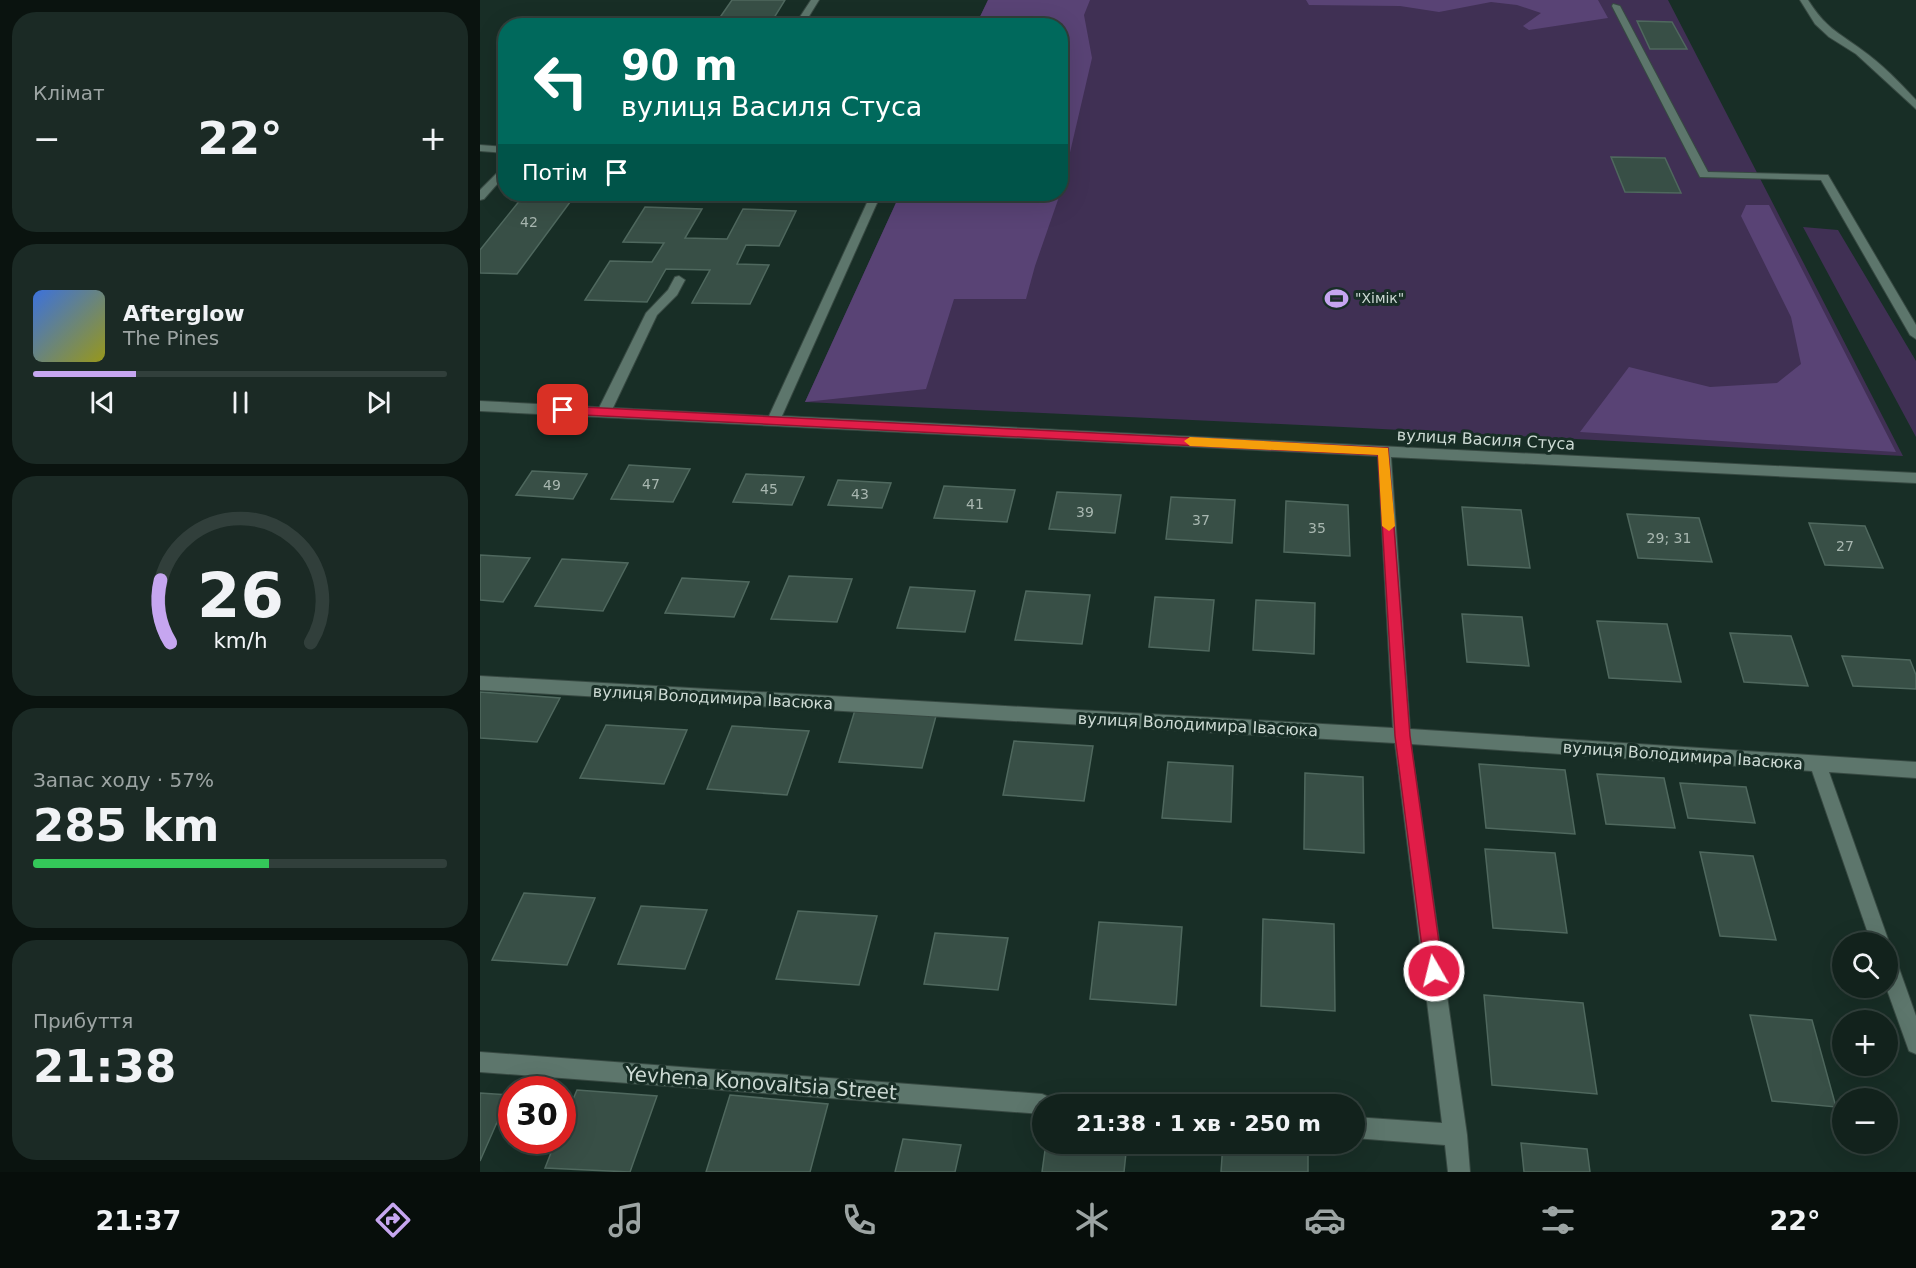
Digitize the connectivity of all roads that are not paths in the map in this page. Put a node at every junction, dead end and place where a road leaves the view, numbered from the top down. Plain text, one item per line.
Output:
1 (815, 0) edge
2 (1804, 0) edge
3 (1616, 6) dead end
4 (803, 18) edge
5 (1916, 106) edge
6 (480, 148) edge
7 (498, 149) edge
8 (498, 176) edge
9 (480, 197) edge
10 (873, 201) edge
11 (679, 280) dead end
12 (1916, 334) edge
13 (480, 406) edge
14 (604, 412) junction
15 (773, 422) junction
16 (1384, 451) junction
17 (1916, 478) edge
18 (480, 683) edge
19 (1402, 736) junction
20 (1818, 764) junction
21 (1916, 770) edge
22 (1877, 932) edge
23 (1898, 992) edge
24 (1916, 1044) edge
25 (480, 1062) edge
26 (1032, 1103) edge
27 (1365, 1128) edge
28 (1456, 1135) junction
29 (1459, 1172) edge

1 - 4 street
2 - 5 street
3 - 12 street
6 - 7 street
8 - 9 street
10 - 15 street
11 - 14 street
13 - 14 street, вулиця Василя Стуса
14 - 15 street, вулиця Василя Стуса
15 - 16 street, вулиця Василя Стуса
16 - 17 street, вулиця Василя Стуса
16 - 19 street
18 - 19 street, вулиця Володимира Івасюка
19 - 20 street, вулиця Володимира Івасюка
19 - 28 street
20 - 21 street, вулиця Володимира Івасюка
20 - 22 street
23 - 24 street
25 - 26 street, Yevhena Konovaltsia Street
27 - 28 street
28 - 29 street

